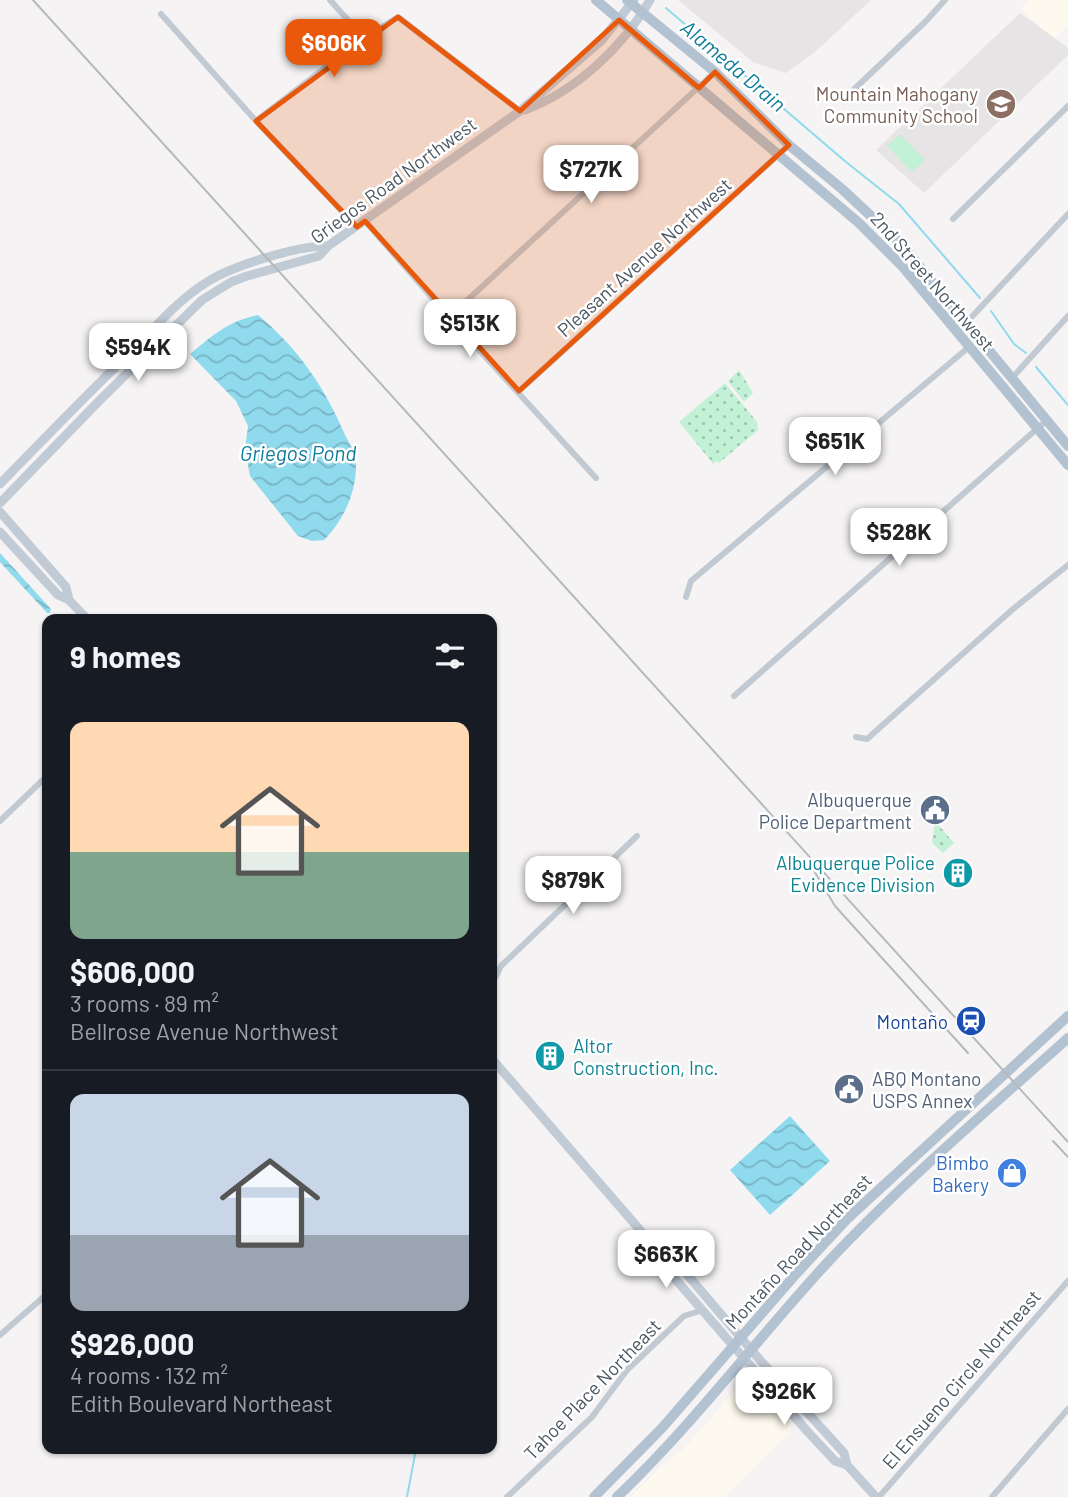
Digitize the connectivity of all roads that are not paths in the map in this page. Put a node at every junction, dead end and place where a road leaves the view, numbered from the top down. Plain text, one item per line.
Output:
1 (330, 0) edge
2 (596, 0) edge
3 (650, 0) edge
4 (945, 0) edge
5 (631, 1) edge
6 (643, 12) junction
7 (161, 14) dead end
8 (619, 20) junction
9 (630, 30) junction
10 (365, 38) junction
11 (715, 72) junction
12 (699, 88) junction
13 (846, 97) dead end
14 (1068, 106) edge
15 (520, 111) junction
16 (256, 121) junction
17 (789, 145) junction
18 (780, 154) junction
19 (1068, 214) edge
20 (953, 219) dead end
21 (361, 224) junction
22 (328, 246) junction
23 (449, 317) junction
24 (1067, 320) edge
25 (967, 321) junction
26 (968, 347) junction
27 (1012, 378) junction
28 (519, 391) junction
29 (1047, 420) junction
30 (1038, 428) junction
31 (1068, 446) edge
32 (1068, 465) edge
33 (596, 478) dead end
34 (0, 484) edge
35 (0, 503) edge
36 (0, 512) edge
37 (2, 536) edge
38 (1068, 565) edge
39 (686, 597) dead end
40 (69, 600) junction
41 (82, 614) edge
42 (734, 696) dead end
43 (856, 737) dead end
44 (42, 781) edge
45 (0, 821) edge
46 (637, 836) dead end
47 (497, 973) edge
48 (1068, 1016) edge
49 (1068, 1038) edge
50 (497, 1067) edge
51 (659, 1252) junction
52 (1067, 1282) edge
53 (42, 1298) edge
54 (703, 1310) junction
55 (0, 1335) edge
56 (741, 1336) junction
57 (734, 1345) junction
58 (752, 1349) junction
59 (744, 1358) junction
60 (1068, 1409) edge
61 (847, 1465) junction
62 (507, 1497) edge
63 (594, 1497) edge
64 (617, 1497) edge
65 (877, 1497) edge
66 (992, 1497) edge

1 - 10 street
2 - 8 main road, 2nd Street Northwest
3 - 6 main road, Griegos Road Northwest
4 - 13 street
5 - 6 main road, 2nd Street Northwest
5 - 8 main road, Griegos Road Northwest
6 - 9 main road, Griegos Road Northwest
6 - 11 main road, 2nd Street Northwest
7 - 16 street
8 - 9 main road, 2nd Street Northwest
8 - 15 main road, Griegos Road Northwest
9 - 12 main road, 2nd Street Northwest
9 - 15 main road, Griegos Road Northwest
10 - 15 street
10 - 16 street
11 - 12 street
11 - 17 main road, 2nd Street Northwest
12 - 18 main road, 2nd Street Northwest
12 - 23 street
14 - 20 street
15 - 21 main road, Griegos Road Northwest
16 - 21 street
17 - 18 street, Pleasant Avenue Northwest
17 - 25 main road, 2nd Street Northwest
18 - 26 main road, 2nd Street Northwest
18 - 28 street, Pleasant Avenue Northwest
19 - 25 street
21 - 22 main road, Griegos Road Northwest
21 - 23 street
22 - 34 main road
22 - 35 main road, Griegos Road Northwest
23 - 28 street
24 - 27 street
25 - 27 main road, 2nd Street Northwest
26 - 30 main road, 2nd Street Northwest
26 - 39 street
27 - 29 main road, 2nd Street Northwest
28 - 33 street
29 - 30 street
29 - 31 main road, 2nd Street Northwest
30 - 32 main road, 2nd Street Northwest
30 - 42 street
36 - 40 main road
37 - 40 main road
38 - 43 street
40 - 41 main road
44 - 45 street
46 - 47 street
48 - 56 main road, Montaño Road Northeast
49 - 58 main road, Montaño Road Northeast
50 - 51 main road
51 - 54 main road
51 - 56 main road
52 - 65 street, El Ensueno Circle Northeast
53 - 55 street
54 - 57 main road
54 - 62 street, Tahoe Place Northeast
56 - 57 main road, Montaño Road Northeast
56 - 58 main road
57 - 59 main road
57 - 63 main road, Montaño Road Northeast
58 - 59 main road, Montaño Road Northeast
58 - 61 main road
59 - 61 main road
59 - 64 main road, Montaño Road Northeast
60 - 66 street
61 - 65 main road

